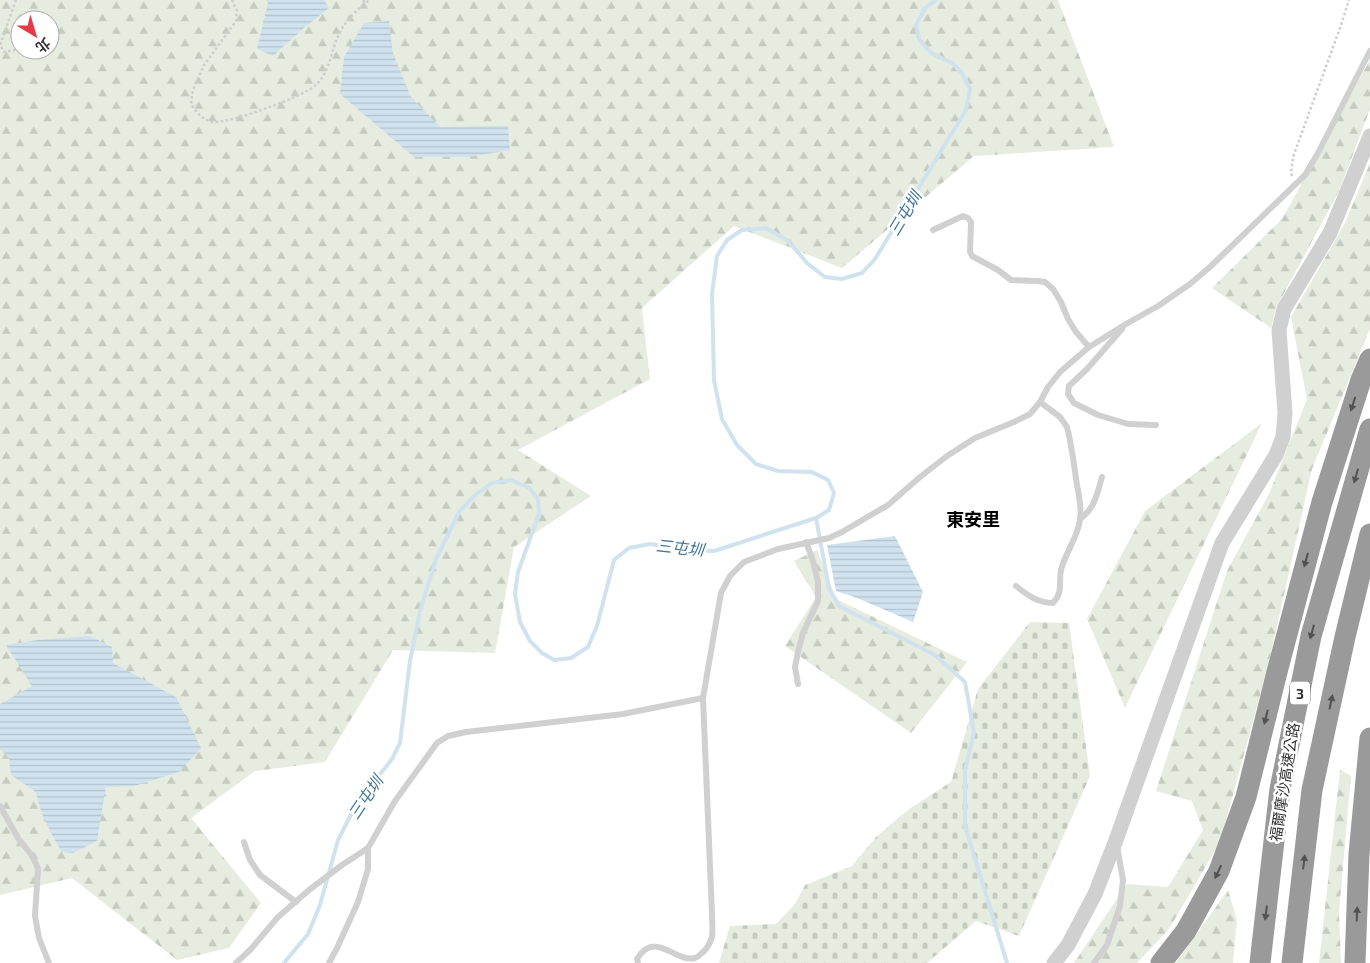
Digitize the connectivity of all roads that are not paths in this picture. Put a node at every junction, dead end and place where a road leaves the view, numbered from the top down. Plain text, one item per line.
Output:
1 (1370, 51) edge
2 (1370, 136) edge
3 (934, 230) dead end
4 (1126, 324) junction
5 (1089, 347) junction
6 (1370, 359) edge
7 (1040, 402) junction
8 (1156, 425) dead end
9 (1370, 429) edge
10 (1102, 477) dead end
11 (1080, 520) junction
12 (1370, 534) edge
13 (806, 542) junction
14 (1016, 586) dead end
15 (798, 684) dead end
16 (703, 698) junction
17 (1370, 738) edge
18 (0, 806) edge
19 (1116, 840) junction
20 (244, 842) dead end
21 (368, 848) junction
22 (296, 902) junction
23 (49, 963) edge
24 (236, 963) edge
25 (329, 963) edge
26 (638, 963) edge
27 (1054, 963) edge
28 (1094, 963) edge
29 (1162, 963) edge
30 (1260, 963) edge
31 (1292, 963) edge
32 (1355, 963) edge

1 - 4 lane
2 - 19 street
3 - 5 lane
4 - 5 lane
4 - 8 lane
5 - 7 lane
6 -> 29 highway
7 - 11 lane
7 - 13 lane
9 -> 30 highway, 福爾摩沙高速公路 / 3
10 - 11 lane
11 - 14 lane
31 -> 12 highway, 福爾摩沙高速公路 / 3
13 - 15 lane
13 - 16 lane
16 - 21 lane
16 - 26 lane
32 -> 17 highway
18 - 23 lane
19 - 27 street
19 - 28 lane
20 - 22 lane
21 - 22 lane
21 - 25 lane
22 - 24 lane

